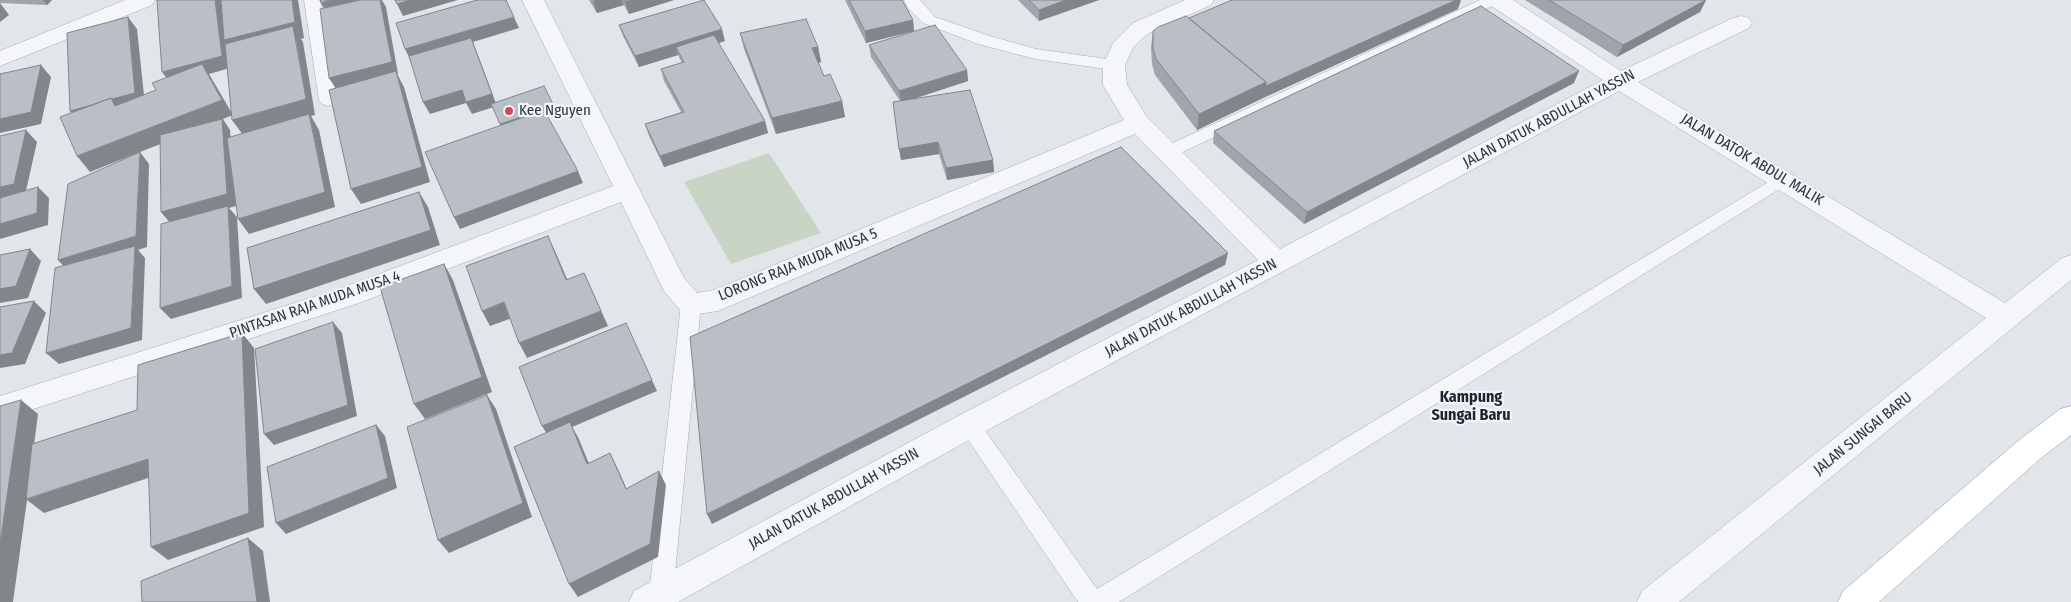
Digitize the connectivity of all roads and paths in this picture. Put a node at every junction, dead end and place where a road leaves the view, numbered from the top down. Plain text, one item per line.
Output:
1 (144, 0) edge
2 (312, 0) edge
3 (533, 0) edge
4 (912, 0) edge
5 (1203, 0) edge
6 (1493, 0) edge
7 (1498, 0) edge
8 (1741, 23) dead end
9 (0, 59) edge
10 (1114, 65) junction
11 (1620, 81) junction
12 (328, 100) edge
13 (1138, 124) junction
14 (1166, 153) junction
15 (1783, 179) junction
16 (627, 190) junction
17 (1278, 263) junction
18 (2071, 265) edge
19 (691, 304) junction
20 (2008, 317) junction
21 (2071, 399) edge
22 (0, 408) edge
23 (2071, 418) edge
24 (969, 425) junction
25 (2029, 450) junction
26 (653, 598) edge
27 (1092, 602) edge
28 (1097, 602) edge
29 (1654, 602) edge
30 (1855, 602) edge

1 - 9 street
2 - 12 lane
3 - 16 street
4 - 10 lane
5 - 10 street
6 - 14 lane
7 - 11 street, JALAN DATOK ABDUL MALIK
8 - 11 street, JALAN DATUK ABDULLAH YASSIN
10 - 13 street
11 - 15 street, JALAN DATOK ABDUL MALIK
11 - 17 street, JALAN DATUK ABDULLAH YASSIN
13 - 14 street
13 - 19 street, LORONG RAJA MUDA MUSA 5
14 - 17 street
15 - 20 street, JALAN DATOK ABDUL MALIK
15 - 28 lane
16 - 19 street
16 - 22 street, PINTASAN RAJA MUDA MUSA 4
17 - 24 street, JALAN DATUK ABDULLAH YASSIN
18 - 20 street, JALAN SUNGAI BARU
19 - 26 lane
20 - 29 street, JALAN SUNGAI BARU
21 - 25 highway
23 - 25 highway
24 - 26 street, JALAN DATUK ABDULLAH YASSIN
24 - 27 lane
25 - 30 highway

